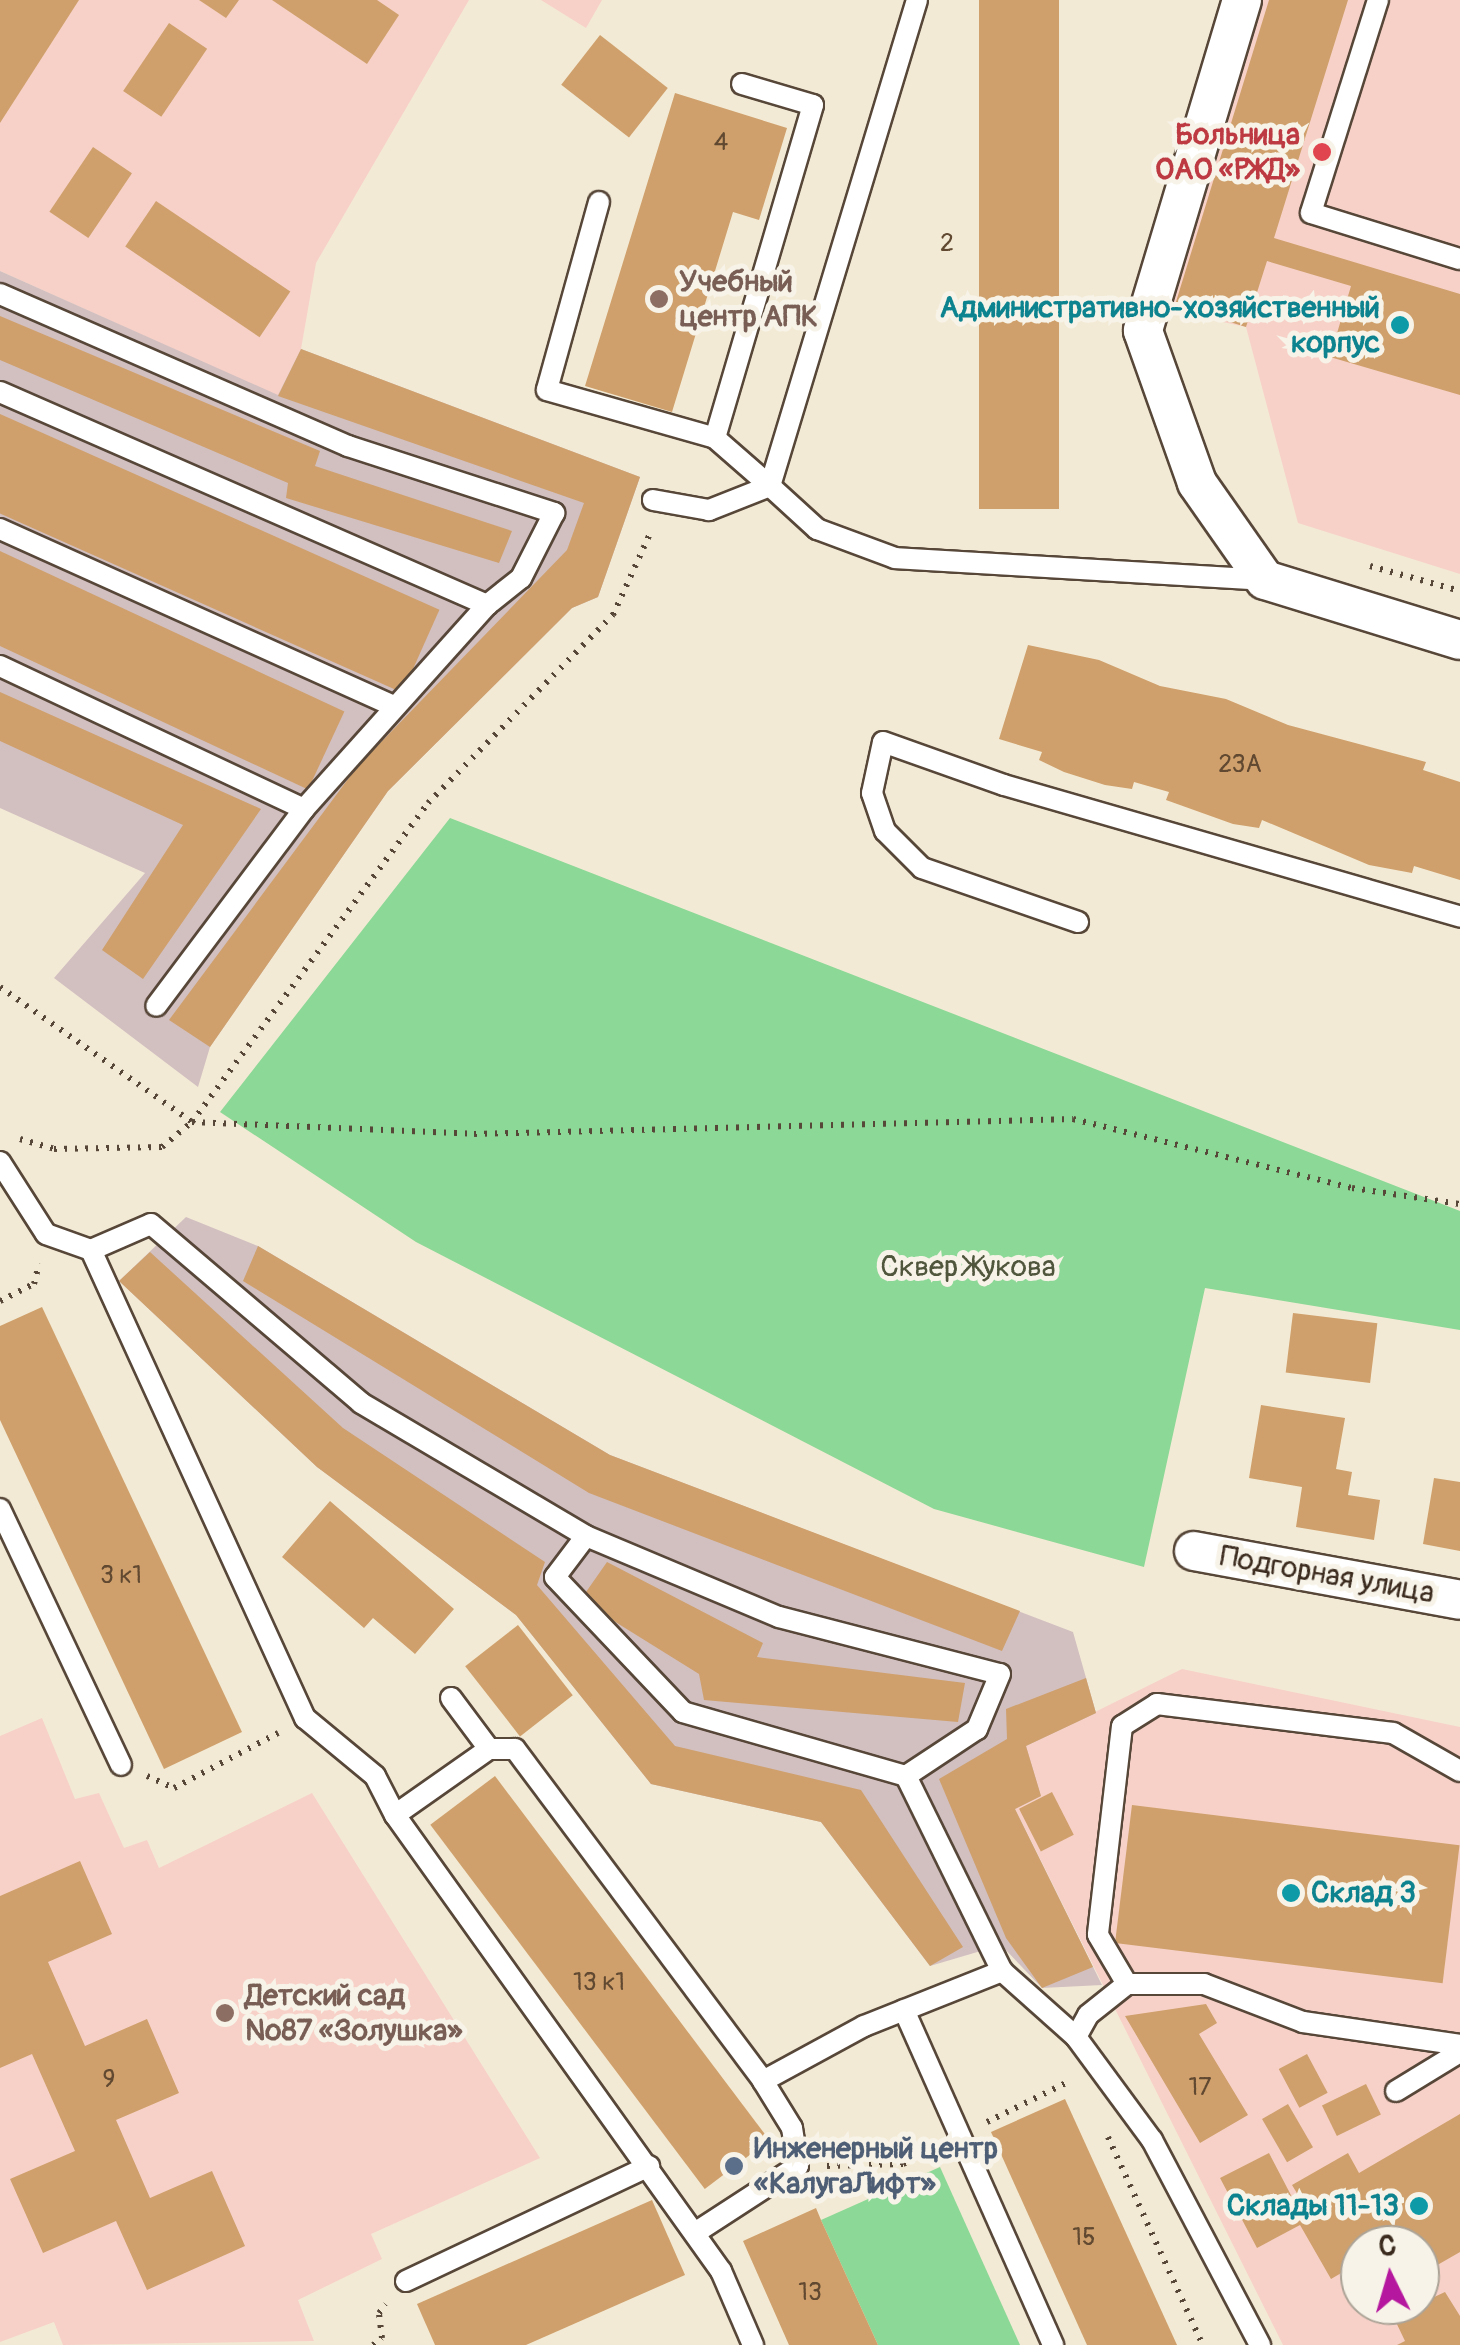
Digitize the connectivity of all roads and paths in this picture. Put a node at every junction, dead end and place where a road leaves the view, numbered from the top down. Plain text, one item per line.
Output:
1 (917, 0) edge
2 (1242, 0) edge
3 (1378, 0) edge
4 (742, 84) dead end
5 (599, 202) dead end
6 (1460, 259) edge
7 (0, 294) edge
8 (0, 392) edge
9 (714, 438) junction
10 (770, 486) junction
11 (653, 500) dead end
12 (709, 510) junction
13 (0, 529) edge
14 (1265, 580) junction
15 (487, 605) junction
16 (1460, 640) edge
17 (0, 666) edge
18 (392, 704) junction
19 (304, 808) junction
20 (1460, 917) edge
21 (1078, 922) dead end
22 (0, 987) edge
23 (156, 1006) dead end
24 (192, 1122) junction
25 (0, 1133) edge
26 (0, 1162) edge
27 (1460, 1204) edge
28 (46, 1234) junction
29 (91, 1250) junction
30 (0, 1301) edge
31 (0, 1509) edge
32 (5, 1533) edge
33 (586, 1536) junction
34 (1194, 1551) dead end
35 (1460, 1600) edge
36 (452, 1698) dead end
37 (305, 1718) junction
38 (488, 1749) junction
39 (122, 1765) joint
40 (1460, 1770) edge
41 (906, 1776) junction
42 (395, 1815) junction
43 (1002, 1971) junction
44 (1126, 1984) junction
45 (904, 2010) junction
46 (1076, 2037) junction
47 (1460, 2048) edge
48 (1080, 2076) dead end
49 (763, 2081) junction
50 (1396, 2091) dead end
51 (1103, 2126) dead end
52 (956, 2137) junction
53 (649, 2166) junction
54 (798, 2166) junction
55 (695, 2233) junction
56 (406, 2281) joint
57 (372, 2345) edge
58 (753, 2345) edge
59 (1053, 2345) edge
60 (1203, 2345) edge
61 (1260, 2345) edge

1 - 10 lane
2 - 14 street
3 - 6 lane
4 - 9 lane
5 - 9 lane
7 - 15 lane
8 - 15 lane
9 - 10 lane
10 - 12 lane
10 - 14 lane
11 - 12 lane
12 - 24 path
13 - 18 lane
14 - 16 street
15 - 18 lane
17 - 19 lane
18 - 19 lane
19 - 23 lane
20 - 21 lane
22 - 24 path
24 - 25 path
24 - 27 path
26 - 28 lane
28 - 29 lane
28 - 30 path
29 - 33 lane
29 - 37 lane
31 - 32 lane
32 - 39 lane
33 - 41 lane
33 - 41 lane
34 - 35 street, Подгорная улица
36 - 38 lane
37 - 39 path
37 - 42 lane
38 - 42 lane
38 - 49 lane
40 - 44 lane
41 - 43 lane
42 - 53 lane
43 - 45 lane
43 - 46 lane
44 - 46 lane
44 - 47 lane
45 - 49 lane
45 - 52 lane
46 - 61 lane
47 - 50 lane
48 - 52 path
49 - 54 lane
51 - 60 path
52 - 54 path
52 - 59 lane
53 - 55 lane
53 - 56 lane
54 - 55 lane
55 - 58 lane
56 - 57 path

